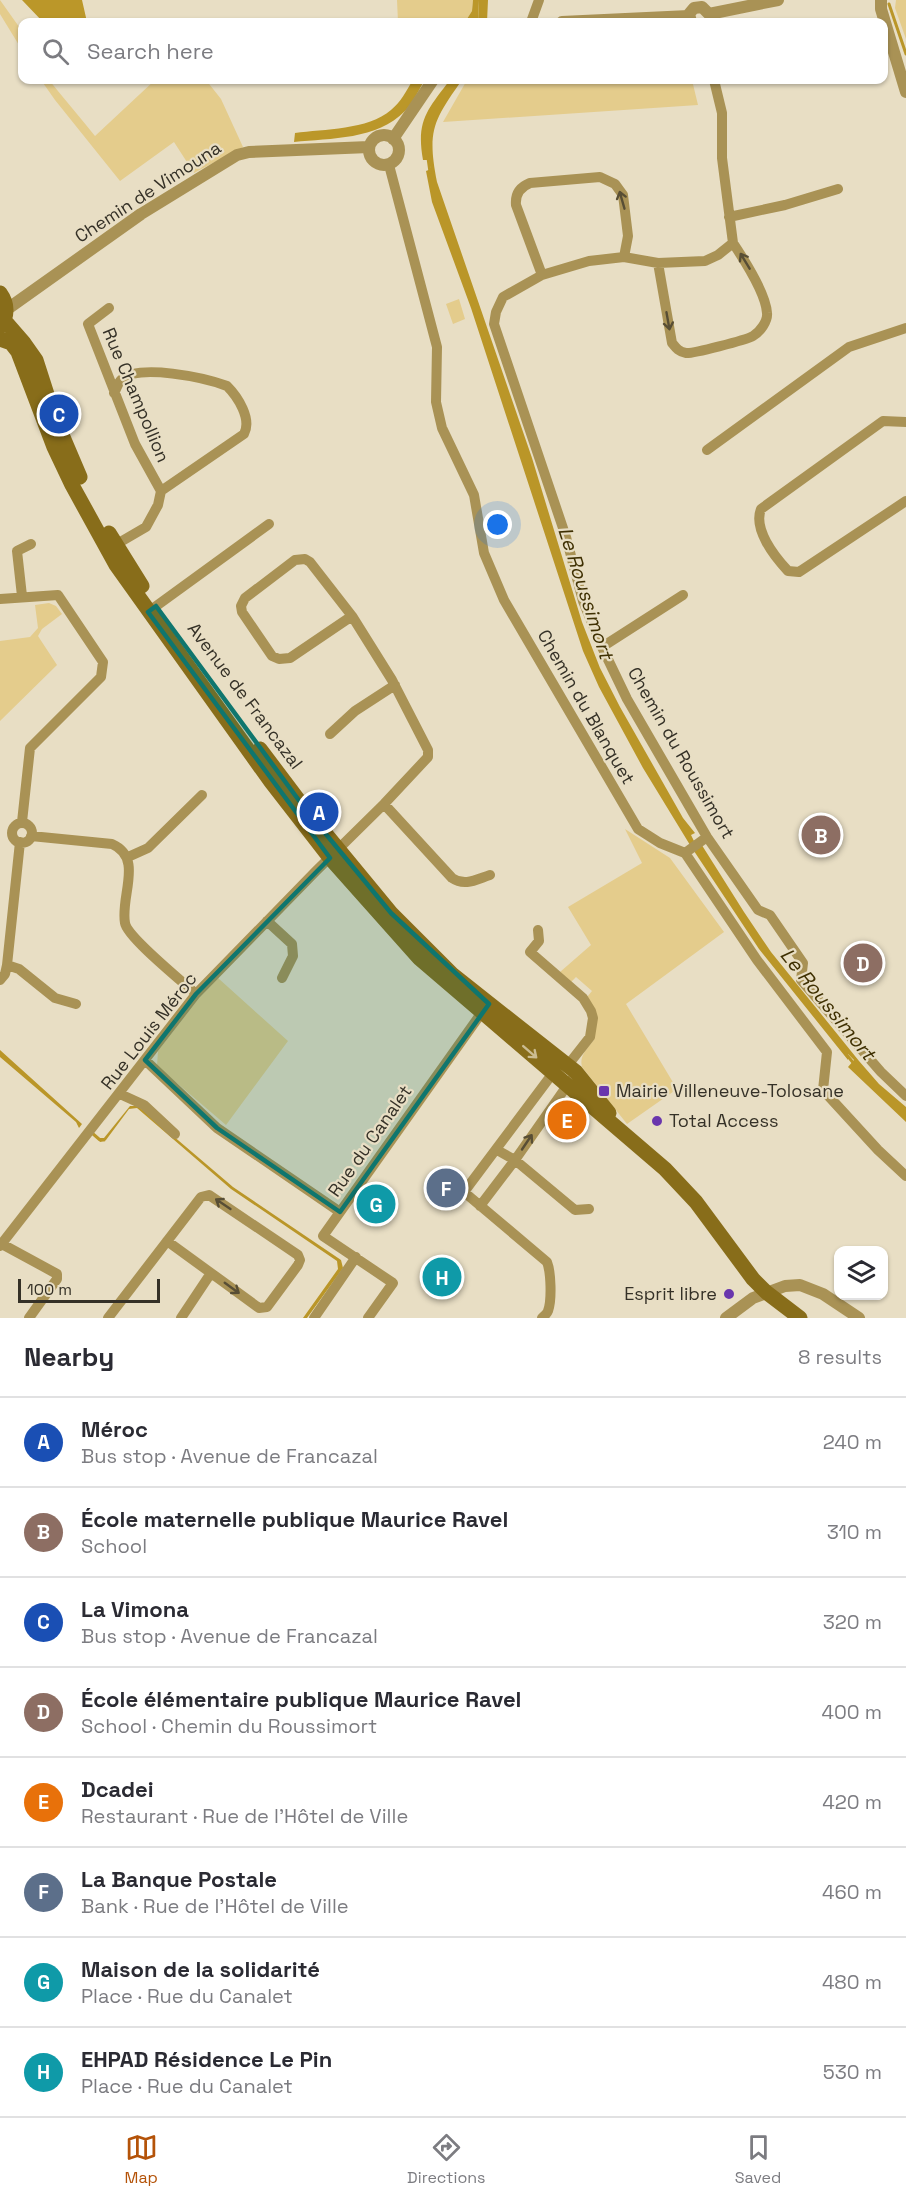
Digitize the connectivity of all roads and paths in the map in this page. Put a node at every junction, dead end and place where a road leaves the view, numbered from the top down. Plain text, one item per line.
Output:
1 (539, 0) edge
2 (778, 0) edge
3 (880, 0) edge
4 (694, 11) edge
5 (532, 18) edge
6 (610, 18) edge
7 (708, 18) edge
8 (884, 18) edge
9 (888, 32) edge
10 (430, 84) edge
11 (715, 84) edge
12 (906, 92) edge
13 (393, 139) junction
14 (369, 147) junction
15 (388, 165) junction
16 (838, 189) dead end
17 (729, 217) junction
18 (733, 243) junction
19 (624, 257) junction
20 (658, 263) junction
21 (542, 275) junction
22 (1, 294) edge
23 (29, 294) junction
24 (109, 308) dead end
25 (4, 319) edge
26 (906, 328) edge
27 (0, 339) edge
28 (114, 393) junction
29 (906, 422) edge
30 (707, 450) dead end
31 (161, 491) junction
32 (906, 501) edge
33 (269, 524) dead end
34 (31, 544) dead end
35 (112, 547) junction
36 (22, 596) junction
37 (683, 596) dead end
38 (0, 599) edge
39 (152, 609) junction
40 (352, 616) junction
41 (602, 647) junction
42 (395, 686) junction
43 (330, 734) dead end
44 (202, 795) dead end
45 (384, 804) junction
46 (22, 822) junction
47 (0, 832) edge
48 (12, 834) junction
49 (31, 836) junction
50 (707, 837) junction
51 (20, 842) junction
52 (334, 853) junction
53 (685, 853) junction
54 (128, 857) junction
55 (490, 875) dead end
56 (267, 921) junction
57 (538, 930) dead end
58 (7, 965) junction
59 (282, 978) dead end
60 (0, 980) edge
61 (196, 994) junction
62 (76, 1004) dead end
63 (486, 1008) junction
64 (145, 1060) junction
65 (565, 1071) junction
66 (120, 1094) junction
67 (906, 1096) edge
68 (175, 1134) dead end
69 (497, 1150) junction
70 (515, 1160) junction
71 (906, 1176) edge
72 (480, 1206) junction
73 (588, 1209) dead end
74 (340, 1212) junction
75 (167, 1241) junction
76 (0, 1244) edge
77 (356, 1257) junction
78 (211, 1273) junction
79 (766, 1292) junction
80 (29, 1318) edge
81 (108, 1318) edge
82 (181, 1318) edge
83 (314, 1318) edge
84 (368, 1318) edge
85 (542, 1318) edge
86 (726, 1318) edge
87 (800, 1318) edge
88 (859, 1318) edge

1 - 5 street
2 - 7 street
3 - 8 street
4 - 6 street
4 - 7 street
9 - 12 street
10 - 13 street
11 - 17 street
13 - 14 street
13 - 15 street
14 - 15 street
14 - 23 street, Chemin de Vimouna
15 - 53 street, Chemin du Blanquet
16 - 17 street
17 - 18 street
18 - 20 street
20 -> 18 street
19 - 20 street
19 - 21 street
19 -> 21 street
21 - 41 street, Chemin du Roussimort
22 - 23 street
22 - 25 main road
23 - 25 street, Chemin de Vimouna
24 - 28 street, Rue Champollion
25 - 35 main road, Avenue de Francazal
26 - 30 street
27 - 35 main road, Avenue de Francazal
28 - 31 street, Rue Champollion
28 - 31 street
29 - 32 street
31 - 35 street, Rue Champollion
33 - 39 street
34 - 36 street
35 - 39 main road, Avenue de Francazal
36 - 38 street
36 - 46 street
37 - 41 street
39 - 52 main road, Avenue de Francazal
40 - 40 street
40 - 42 street
41 - 50 street, Chemin du Roussimort
42 - 43 street
42 - 45 street, Rue Louis Méroc
44 - 54 street
45 - 52 street, Rue Louis Méroc
45 - 55 street
46 - 48 street
46 - 49 street
47 - 48 street
48 - 51 street
49 - 51 street
49 - 54 street
50 - 53 street
50 - 67 street, Chemin du Roussimort
51 - 58 street
52 - 56 street, Rue Louis Méroc
52 - 63 main road, Avenue de Francazal
53 - 71 street
54 - 61 street
56 - 59 street
56 - 61 street, Rue Louis Méroc
57 - 65 street
58 - 60 street
58 - 62 street
61 - 64 street, Rue Louis Méroc
63 - 65 main road, Avenue de Francazal
63 - 74 street, Rue du Canalet
64 - 66 street, Rue Louis Méroc
64 - 74 street
65 - 69 street
70 -> 65 street
65 - 79 main road, Avenue de Francazal
66 - 68 street
66 - 76 street, Rue Louis Méroc
69 - 70 street
69 - 72 street
70 - 72 street
70 - 73 street
72 - 85 street
74 - 77 street, Rue du Canalet
75 - 78 street
78 -> 75 street
75 - 81 street
76 - 80 street
77 - 83 street
77 - 84 street, Rue du Canalet
78 - 82 street
79 - 86 street
79 - 87 main road, Avenue de Francazal
79 - 88 street

